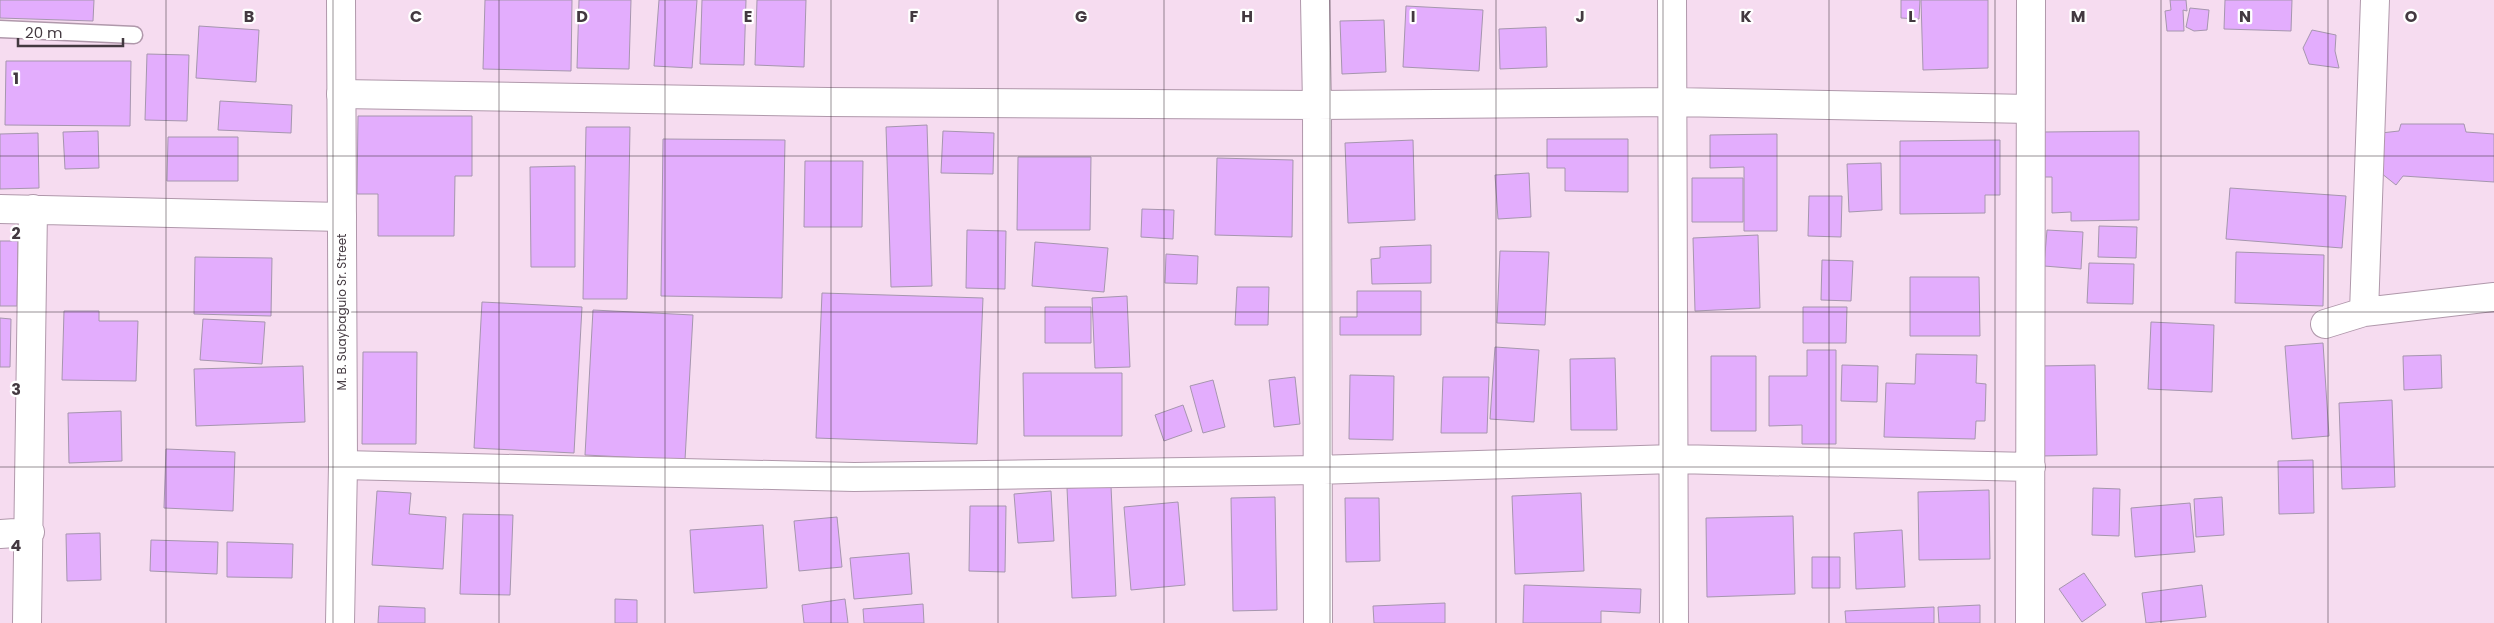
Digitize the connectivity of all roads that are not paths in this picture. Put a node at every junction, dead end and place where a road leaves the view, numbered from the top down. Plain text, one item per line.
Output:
1 (341, 0) edge
2 (1314, 0) edge
3 (1672, 0) edge
4 (2032, 0) edge
5 (2375, 0) edge
6 (0, 29) edge
7 (134, 35) dead end
8 (341, 94) junction
9 (1673, 102) junction
10 (1318, 105) junction
11 (2030, 109) junction
12 (0, 209) edge
13 (34, 209) junction
14 (342, 216) junction
15 (2494, 297) edge
16 (2364, 312) junction
17 (2325, 324) dead end
18 (1674, 460) junction
19 (343, 465) junction
20 (2032, 467) junction
21 (1316, 470) junction
22 (30, 532) junction
23 (0, 534) edge
24 (27, 623) edge
25 (340, 623) edge
26 (1318, 623) edge
27 (1674, 623) edge
28 (2030, 623) edge

1 - 8 street, M. B. Suaybaguio Sr. Street
2 - 10 street
3 - 9 street
4 - 11 street
5 - 16 street
6 - 7 lane
8 - 10 street
8 - 14 street, M. B. Suaybaguio Sr. Street
9 - 10 street
9 - 11 street
9 - 18 street
10 - 21 street
11 - 20 street
12 - 13 street
13 - 14 street
13 - 22 street
14 - 19 street, M. B. Suaybaguio Sr. Street
15 - 16 street
16 - 17 street
18 - 20 street
18 - 21 street
18 - 27 street
19 - 21 street
19 - 25 street, M. B. Suaybaguio Sr. Street
20 - 28 street
21 - 26 street
22 - 23 street
22 - 24 street

